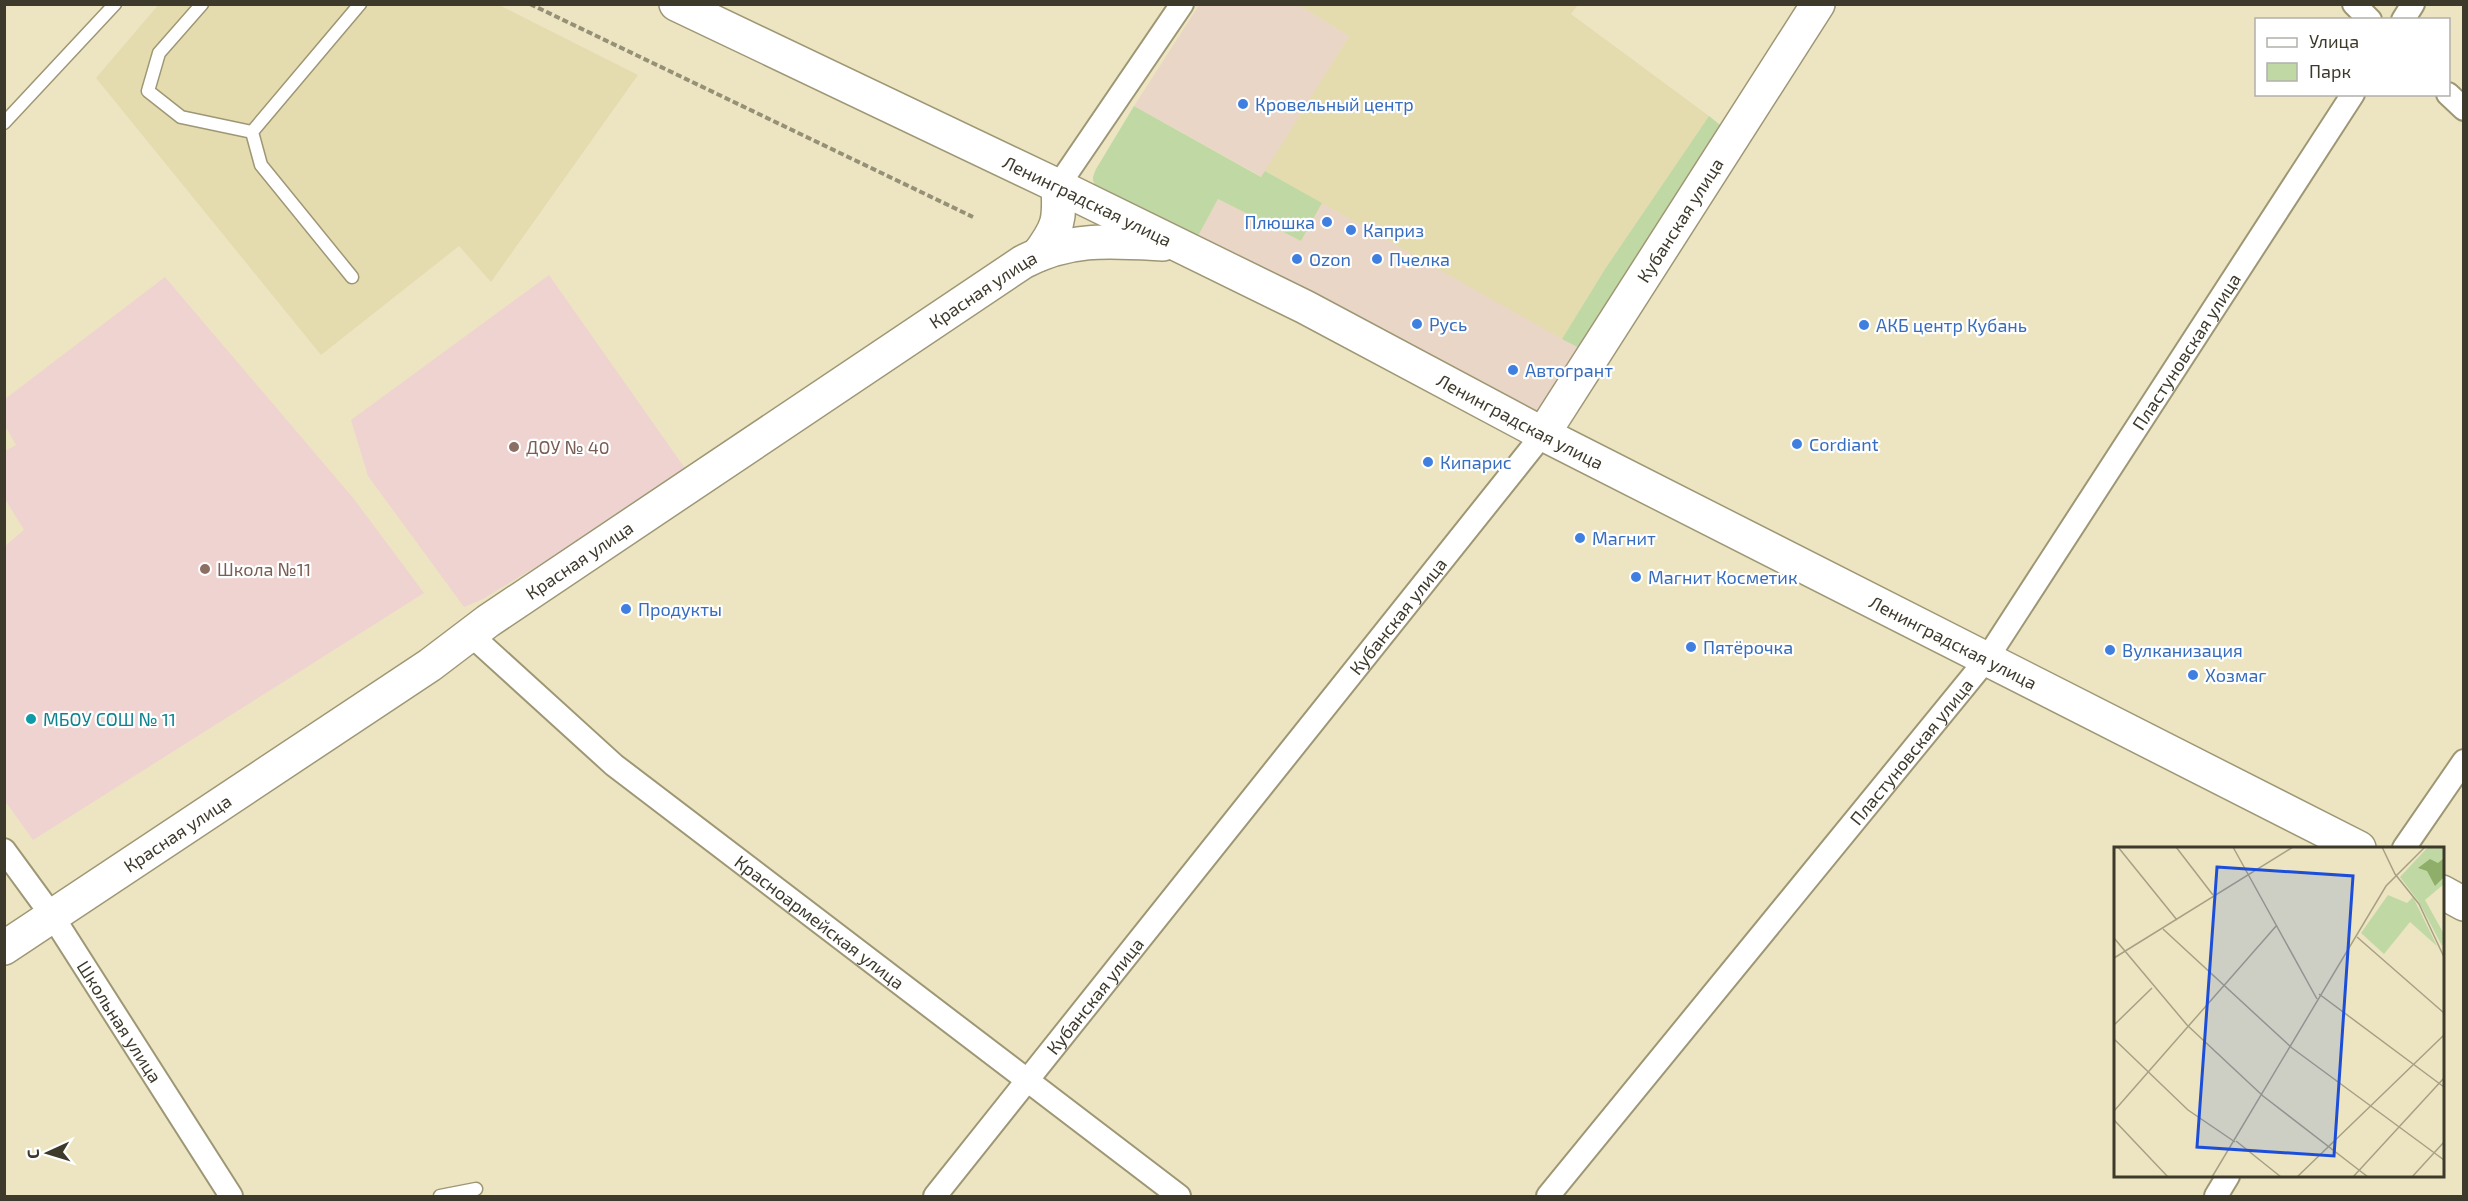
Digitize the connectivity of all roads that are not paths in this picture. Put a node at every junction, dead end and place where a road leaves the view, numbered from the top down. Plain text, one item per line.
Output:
1 (115, 4) edge
2 (202, 4) edge
3 (360, 4) edge
4 (676, 4) edge
5 (1182, 4) edge
6 (1818, 4) edge
7 (2354, 4) edge
8 (2413, 4) edge
9 (2368, 18) edge
10 (2404, 18) edge
11 (2352, 96) edge
12 (2450, 96) edge
13 (2463, 109) edge
14 (4, 123) edge
15 (252, 132) junction
16 (1058, 186) junction
17 (1178, 245) junction
18 (1038, 255) junction
19 (352, 277) dead end
20 (1543, 434) junction
21 (471, 635) junction
22 (1986, 660) junction
23 (2463, 761) edge
24 (2355, 847) edge
25 (2405, 847) edge
26 (4, 850) edge
27 (2444, 893) edge
28 (2463, 904) edge
29 (53, 917) junction
30 (4, 948) edge
31 (1028, 1082) junction
32 (2227, 1177) edge
33 (476, 1189) dead end
34 (231, 1197) edge
35 (440, 1197) edge
36 (935, 1197) edge
37 (1179, 1197) edge
38 (1548, 1197) edge
39 (2216, 1197) edge

1 - 14 lane
2 - 15 lane
3 - 15 lane
4 - 16 street, Ленинградская улица
5 - 16 street
6 - 20 street, Кубанская улица
7 - 9 street
8 - 10 street
11 - 22 street, Пластуновская улица
12 - 13 street
15 - 19 lane
16 - 17 street, Ленинградская улица
16 - 18 street
17 - 18 street, Красная улица
17 - 20 street, Ленинградская улица
18 - 21 street, Красная улица
20 - 22 street, Ленинградская улица
20 - 31 street, Кубанская улица
21 - 29 street, Красная улица
21 - 31 street, Красноармейская улица
22 - 24 street, Ленинградская улица
22 - 38 street, Пластуновская улица
23 - 25 street
26 - 29 street, Школьная улица
27 - 28 street
29 - 30 street, Красная улица
29 - 34 street, Школьная улица
31 - 36 street, Кубанская улица
31 - 37 street, Красноармейская улица
32 - 39 street
33 - 35 lane

